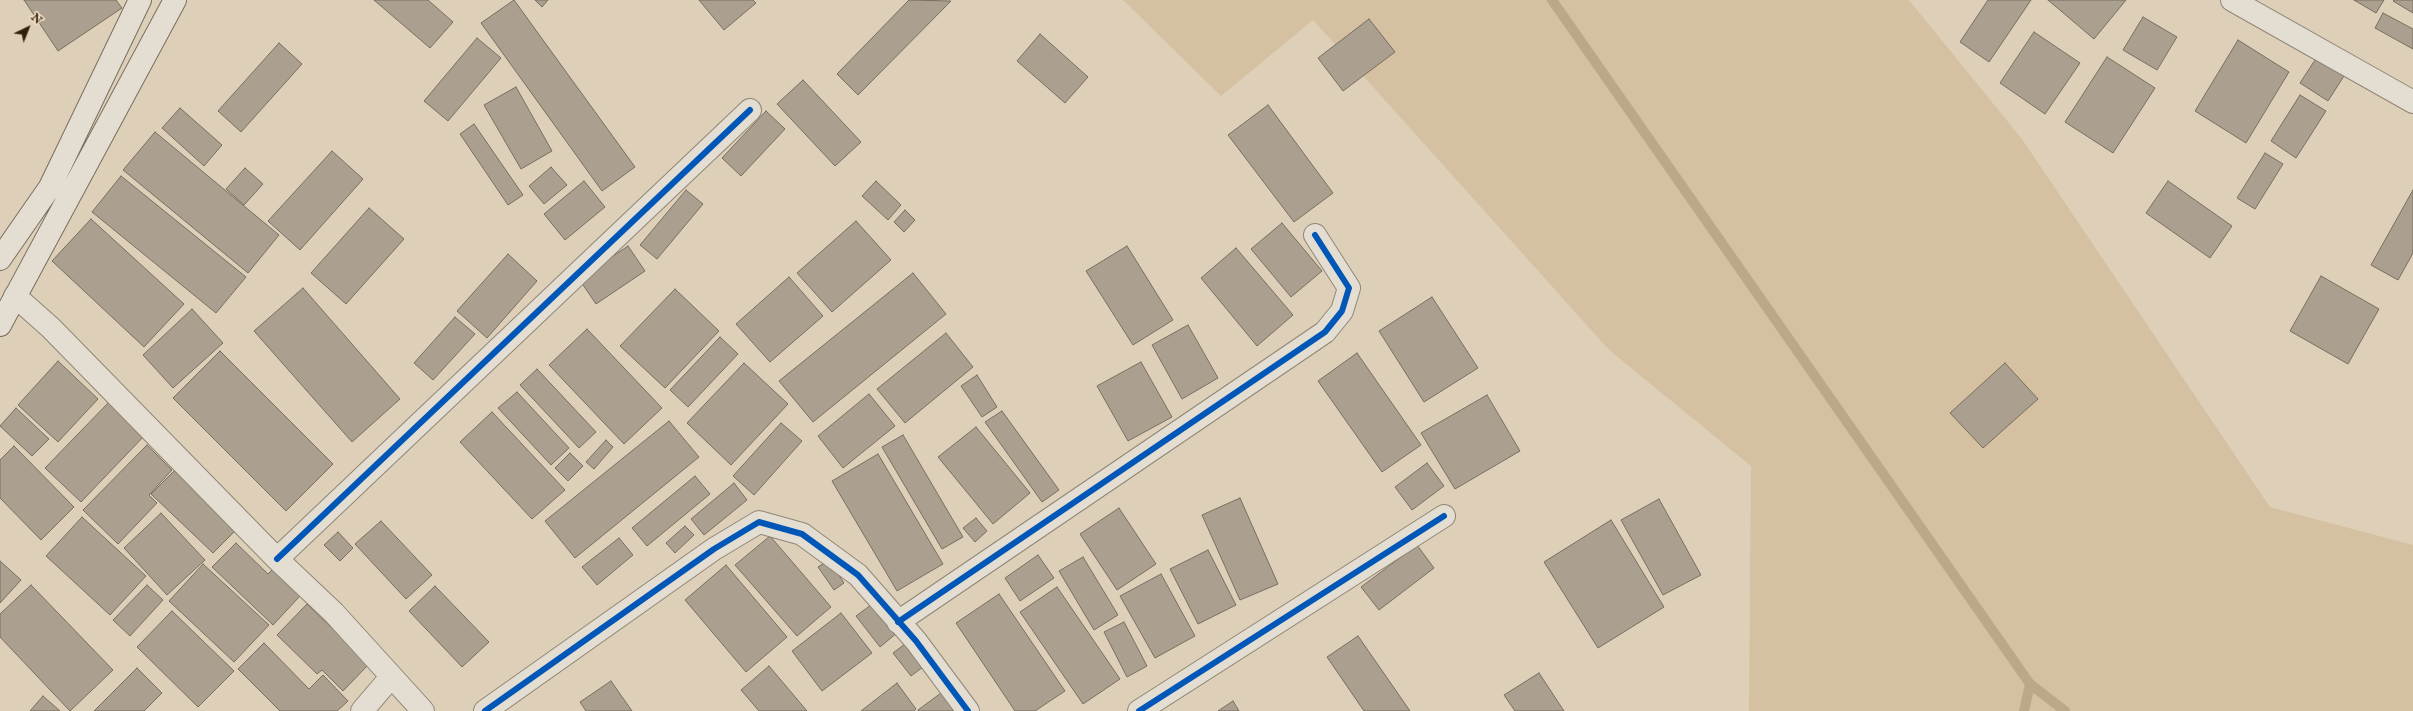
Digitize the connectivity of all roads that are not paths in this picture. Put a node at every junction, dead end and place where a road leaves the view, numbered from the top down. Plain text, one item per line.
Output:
1 (140, 0) edge
2 (175, 0) edge
3 (2232, 0) edge
4 (2413, 102) edge
5 (750, 110) dead end
6 (1315, 235) dead end
7 (0, 259) edge
8 (15, 296) junction
9 (0, 324) edge
10 (1444, 516) dead end
11 (277, 559) junction
12 (898, 622) junction
13 (391, 677) junction
14 (362, 711) edge
15 (423, 711) edge
16 (485, 711) edge
17 (968, 711) edge
18 (1138, 711) edge

1 - 7 street
2 - 8 street
3 - 4 street
5 - 11 street
6 - 12 street
8 - 9 street
8 - 11 street
10 - 18 street
11 - 13 street
12 - 16 street
12 - 17 street
13 - 14 street
13 - 15 street

